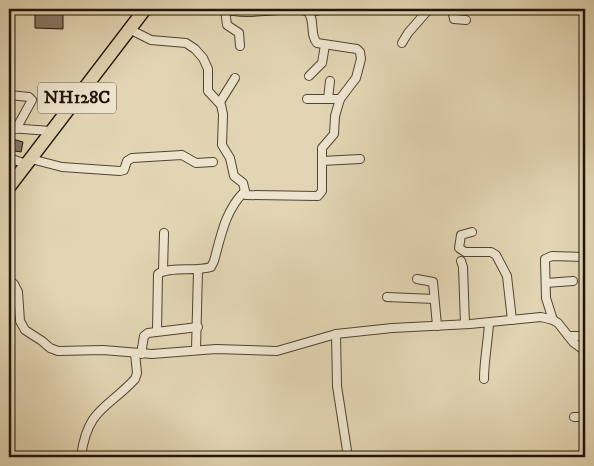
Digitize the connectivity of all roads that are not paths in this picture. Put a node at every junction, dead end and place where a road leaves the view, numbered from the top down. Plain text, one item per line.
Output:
1 (134, 9) edge
2 (145, 9) edge
3 (225, 9) edge
4 (293, 9) edge
5 (326, 9) edge
6 (429, 9) edge
7 (452, 9) edge
8 (242, 10) edge
9 (309, 12) junction
10 (466, 20) dead end
11 (129, 29) junction
12 (402, 43) dead end
13 (325, 45) junction
14 (240, 46) dead end
15 (309, 76) dead end
16 (235, 78) dead end
17 (330, 81) dead end
18 (9, 95) edge
19 (328, 98) junction
20 (307, 99) dead end
21 (340, 99) junction
22 (220, 102) junction
23 (12, 129) edge
24 (51, 131) junction
25 (9, 158) edge
26 (360, 159) dead end
27 (29, 161) junction
28 (322, 161) junction
29 (213, 162) dead end
30 (9, 186) edge
31 (244, 192) junction
32 (472, 232) dead end
33 (164, 233) dead end
34 (585, 257) edge
35 (461, 261) dead end
36 (198, 270) junction
37 (163, 271) junction
38 (417, 279) dead end
39 (573, 280) dead end
40 (9, 282) edge
41 (546, 283) junction
42 (387, 297) dead end
43 (434, 299) junction
44 (512, 320) junction
45 (553, 320) junction
46 (489, 322) junction
47 (465, 324) junction
48 (437, 326) junction
49 (198, 327) junction
50 (157, 331) junction
51 (336, 334) junction
52 (569, 336) junction
53 (585, 336) edge
54 (196, 350) junction
55 (585, 351) edge
56 (138, 353) junction
57 (484, 379) dead end
58 (574, 417) dead end
59 (585, 417) edge
60 (81, 456) edge
61 (348, 457) edge

1 - 11 highway
2 - 11 highway, NH128C
3 - 8 street
3 - 14 street
4 - 8 street
4 - 9 street
5 - 9 street
6 - 12 street
7 - 10 street
9 - 13 street
11 - 22 street
11 - 24 highway, NH128C
13 - 15 street
13 - 21 street
16 - 22 street
17 - 19 street
18 - 23 street
19 - 20 street
19 - 21 street
21 - 28 street
22 - 31 street
23 - 24 street
24 - 27 highway, NH128C
25 - 27 street
26 - 28 street
27 - 29 street
27 - 30 highway, NH128C
28 - 31 street
31 - 36 street
32 - 44 street
33 - 37 street
34 - 41 street
35 - 47 street
36 - 37 street
36 - 49 street
37 - 50 street
38 - 43 street
39 - 41 street
40 - 56 street
41 - 45 street
42 - 43 street
43 - 48 street
44 - 45 street
44 - 46 street
45 - 52 street
46 - 47 street
46 - 57 street
47 - 48 street
48 - 51 street
49 - 50 street
49 - 54 street
50 - 56 street
51 - 54 street
51 - 61 street
52 - 53 street
52 - 55 street
54 - 56 street
56 - 60 street
58 - 59 street

